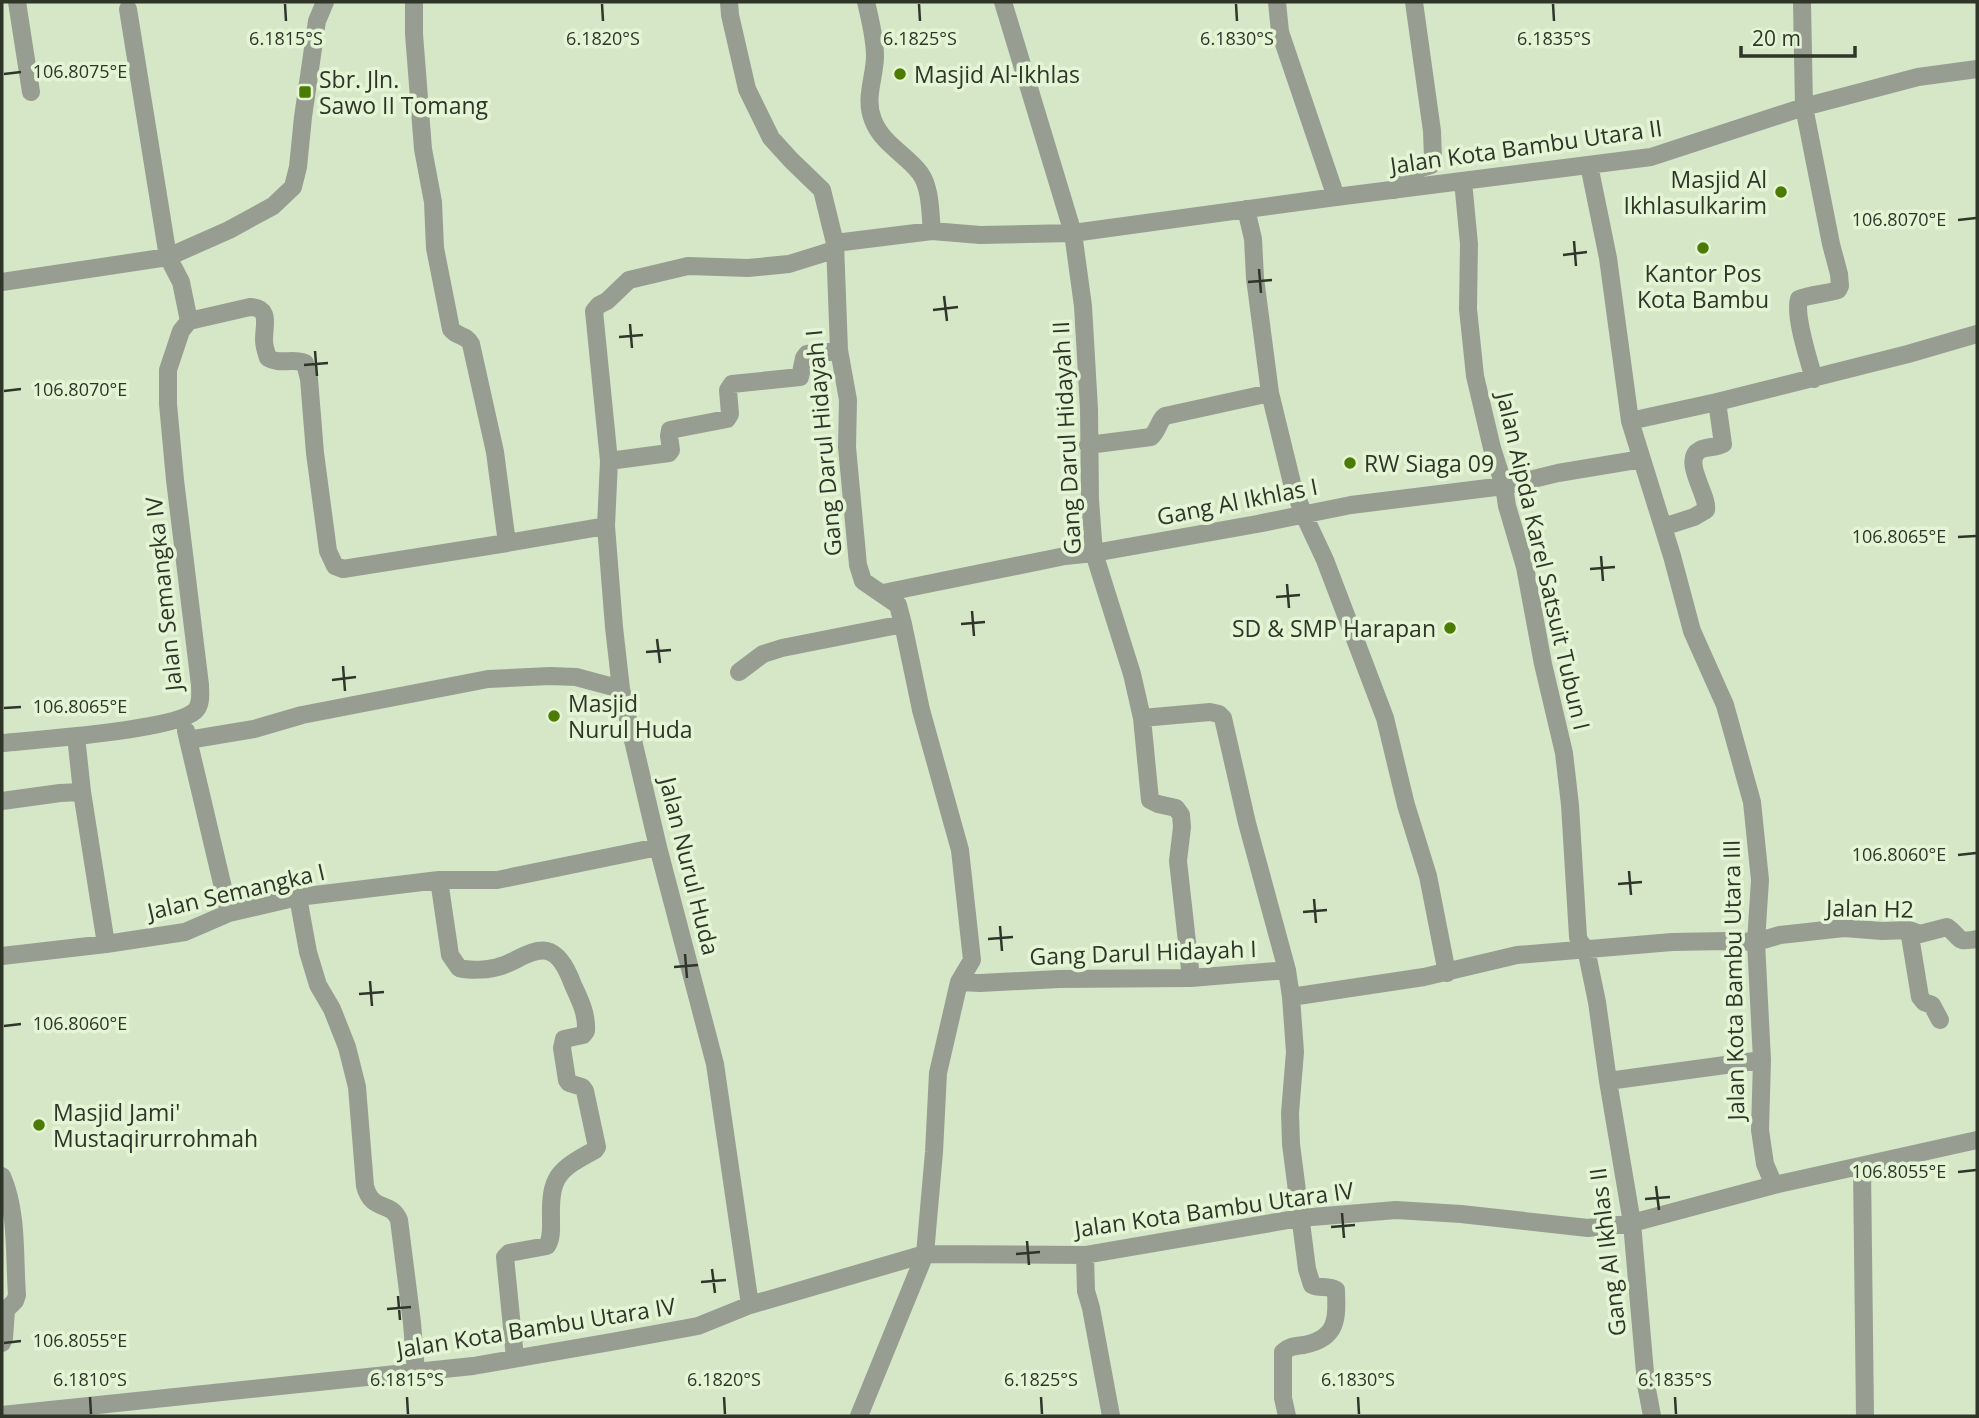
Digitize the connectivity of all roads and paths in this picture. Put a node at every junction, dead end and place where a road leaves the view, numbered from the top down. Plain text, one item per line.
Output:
1 (17, 2) edge
2 (326, 2) edge
3 (414, 2) edge
4 (729, 2) edge
5 (866, 2) edge
6 (1003, 2) edge
7 (1277, 2) edge
8 (1413, 2) edge
9 (1802, 2) edge
10 (128, 9) dead end
11 (10, 21) edge
12 (1977, 69) edge
13 (31, 92) dead end
14 (1804, 107) junction
15 (1589, 165) junction
16 (1463, 181) junction
17 (1394, 190) junction
18 (1336, 197) junction
19 (1246, 209) junction
20 (932, 231) junction
21 (1073, 233) junction
22 (834, 247) junction
23 (168, 257) junction
24 (2, 282) edge
25 (190, 321) junction
26 (1977, 334) edge
27 (839, 350) junction
28 (1814, 379) junction
29 (1270, 393) junction
30 (1717, 402) junction
31 (1630, 421) junction
32 (1088, 444) junction
33 (1642, 459) junction
34 (610, 461) junction
35 (1504, 486) junction
36 (1303, 513) junction
37 (606, 526) junction
38 (1663, 527) junction
39 (507, 543) junction
40 (1094, 552) junction
41 (883, 593) junction
42 (903, 624) junction
43 (739, 673) dead end
44 (621, 689) junction
45 (183, 717) junction
46 (1142, 718) junction
47 (75, 736) junction
48 (188, 740) junction
49 (2, 743) edge
50 (82, 792) junction
51 (2, 801) edge
52 (659, 847) junction
53 (439, 880) junction
54 (298, 897) junction
55 (229, 913) junction
56 (1909, 930) junction
57 (1977, 939) edge
58 (1755, 942) junction
59 (106, 944) junction
60 (1586, 949) junction
61 (2, 956) edge
62 (1287, 970) junction
63 (1447, 973) junction
64 (1191, 978) junction
65 (959, 982) junction
66 (1291, 997) junction
67 (1940, 1020) dead end
68 (1762, 1060) junction
69 (1608, 1081) junction
70 (1977, 1140) edge
71 (1862, 1167) junction
72 (1774, 1185) junction
73 (4, 1186) edge
74 (1300, 1218) junction
75 (1632, 1223) junction
76 (925, 1254) junction
77 (1085, 1255) junction
78 (750, 1305) junction
79 (2, 1343) edge
80 (515, 1358) junction
81 (416, 1372) junction
82 (2, 1415) edge
83 (859, 1416) edge
84 (1111, 1416) edge
85 (1287, 1416) edge
86 (1652, 1416) edge
87 (1865, 1416) edge

1 - 11 street
2 - 23 street
3 - 39 street
4 - 22 street, Gang Darul Hidayah I
5 - 20 street
6 - 21 street, Gang Darul Hidayah II
7 - 18 street
8 - 17 street
9 - 14 street
10 - 23 street
11 - 13 street
12 - 14 street, Jalan Kota Bambu Utara II
14 - 15 street, Jalan Kota Bambu Utara II
14 - 28 street
15 - 16 street, Jalan Kota Bambu Utara II
15 - 31 street, Jalan Kota Bambu Utara III
16 - 17 street, Jalan Kota Bambu Utara II
16 - 35 street, Jalan Aipda Karel Satsuit Tubun I
17 - 18 street, Jalan Kota Bambu Utara II
18 - 19 street, Jalan Kota Bambu Utara II
19 - 21 street, Jalan Kota Bambu Utara II
19 - 29 street
20 - 21 street, Jalan Kota Bambu Utara II
20 - 22 street, Jalan Kota Bambu Utara II
21 - 32 street, Gang Darul Hidayah II
22 - 27 street, Gang Darul Hidayah I
22 - 34 street, Jalan Nurul Huda
23 - 24 street
23 - 25 street
25 - 39 street
25 - 45 street, Jalan Semangka IV
26 - 28 street
27 - 34 street
27 - 41 street, Gang Darul Hidayah I
28 - 30 street
29 - 32 street
29 - 36 street
30 - 31 street
30 - 38 street
31 - 33 street, Jalan Kota Bambu Utara III
32 - 40 street, Gang Darul Hidayah II
33 - 35 street, Gang Al Ikhlas I
33 - 38 street, Jalan Kota Bambu Utara III
34 - 37 street, Jalan Nurul Huda
35 - 36 street, Gang Al Ikhlas I
35 - 60 street, Jalan Aipda Karel Satsuit Tubun I
36 - 40 street, Gang Al Ikhlas I
36 - 63 street
37 - 39 street
37 - 44 street, Jalan Nurul Huda
38 - 58 street, Jalan Kota Bambu Utara III
40 - 41 street, Gang Al Ikhlas I
40 - 46 street, Gang Darul Hidayah II
41 - 42 street, Gang Darul Hidayah I
42 - 43 street
42 - 65 street, Gang Darul Hidayah I
44 - 48 street
44 - 52 street, Jalan Nurul Huda
45 - 47 street, Jalan Semangka IV
45 - 48 street
46 - 62 street
46 - 64 street, Gang Darul Hidayah II
47 - 49 street, Jalan Semangka IV
47 - 50 street
48 - 55 street
50 - 51 street
50 - 59 street
52 - 53 street, Jalan Semangka I
52 - 78 street, Jalan Nurul Huda
53 - 54 street, Jalan Semangka I
53 - 80 street
54 - 55 street, Jalan Semangka I
54 - 81 street
55 - 59 street, Jalan Semangka I
56 - 57 street, Jalan H2
56 - 58 street, Jalan H2
56 - 67 street
58 - 60 street
58 - 68 street, Jalan Kota Bambu Utara III
59 - 61 street, Jalan Semangka I
60 - 63 street
60 - 69 street, Gang Al Ikhlas II
62 - 64 street, Gang Darul Hidayah I
62 - 66 street
63 - 66 street
64 - 65 street, Gang Darul Hidayah I
65 - 76 street, Gang Darul Hidayah I
66 - 74 street
68 - 69 street
68 - 72 street, Jalan Kota Bambu Utara III
69 - 75 street, Gang Al Ikhlas II
70 - 71 street, Jalan Kota Bambu Utara IV
71 - 72 street, Jalan Kota Bambu Utara IV
71 - 87 street
72 - 75 street, Jalan Kota Bambu Utara IV
73 - 79 street
74 - 75 street, Jalan Kota Bambu Utara IV
74 - 77 street, Jalan Kota Bambu Utara IV
74 - 85 street
75 - 86 street, Gang Al Ikhlas II
76 - 77 street, Jalan Kota Bambu Utara IV
76 - 78 street, Jalan Kota Bambu Utara IV
76 - 83 street, Gang Darul Hidayah I
77 - 84 street
78 - 80 street, Jalan Kota Bambu Utara IV
80 - 81 street, Jalan Kota Bambu Utara IV
81 - 82 street, Jalan Kota Bambu Utara IV

